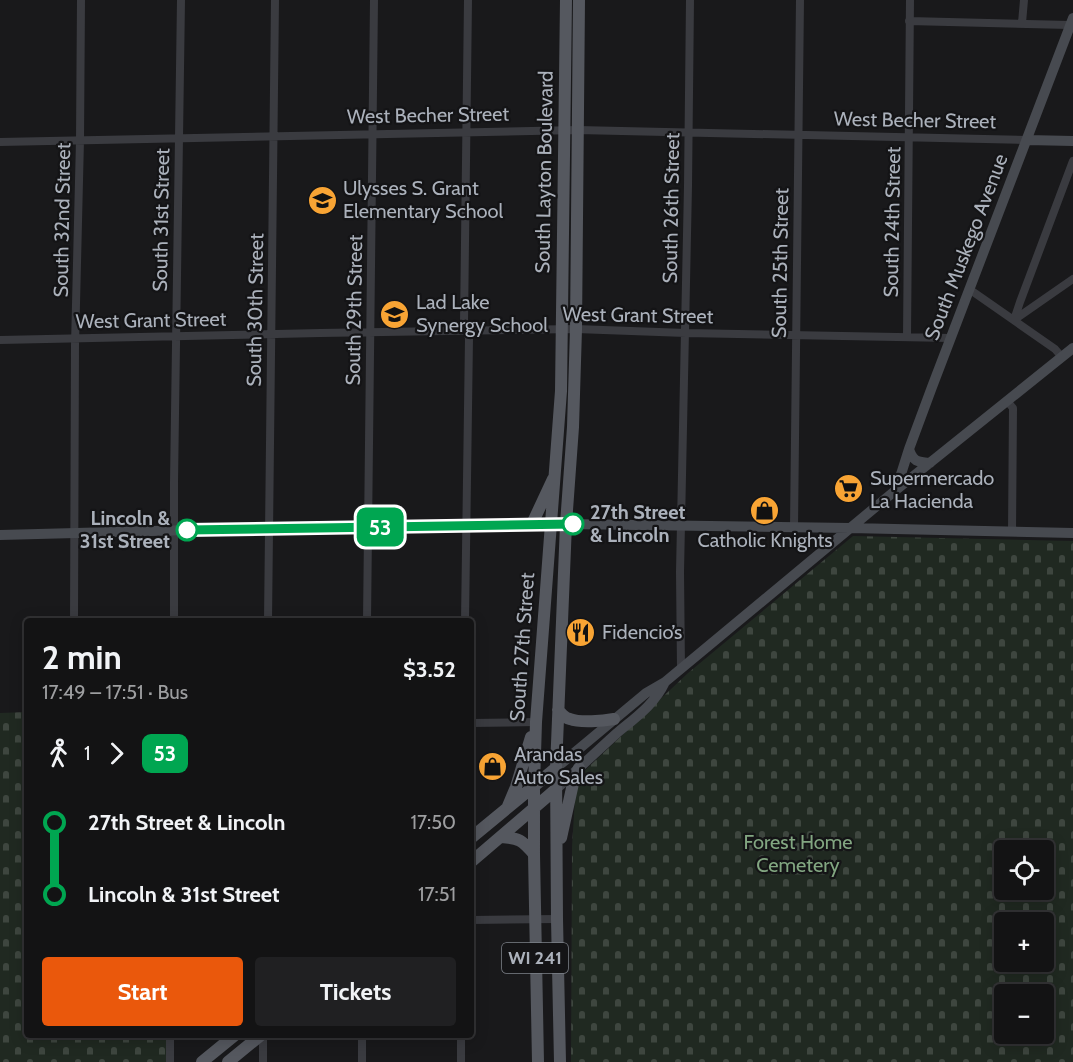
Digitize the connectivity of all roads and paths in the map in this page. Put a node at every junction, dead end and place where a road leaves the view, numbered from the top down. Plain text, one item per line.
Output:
1 (81, 0) edge
2 (181, 0) edge
3 (275, 0) edge
4 (374, 0) edge
5 (468, 0) edge
6 (566, 0) edge
7 (579, 0) edge
8 (690, 0) edge
9 (800, 0) edge
10 (910, 0) edge
11 (1024, 0) edge
12 (909, 21) junction
13 (1072, 21) edge
14 (1022, 23) junction
15 (564, 130) junction
16 (578, 130) junction
17 (467, 132) junction
18 (688, 132) junction
19 (373, 134) junction
20 (799, 135) junction
21 (273, 136) junction
22 (179, 138) junction
23 (909, 138) junction
24 (80, 140) junction
25 (1027, 140) junction
26 (1073, 141) edge
27 (0, 142) edge
28 (1073, 161) edge
29 (1073, 279) edge
30 (969, 290) junction
31 (1014, 320) junction
32 (576, 329) junction
33 (562, 330) junction
34 (466, 331) junction
35 (370, 332) junction
36 (686, 333) junction
37 (272, 334) junction
38 (796, 335) junction
39 (176, 336) junction
40 (907, 336) junction
41 (951, 338) junction
42 (75, 339) junction
43 (0, 340) edge
44 (1073, 348) edge
45 (1061, 356) junction
46 (1007, 401) junction
47 (909, 449) junction
48 (930, 463) junction
49 (555, 472) junction
50 (896, 490) junction
51 (532, 524) junction
52 (551, 524) junction
53 (566, 524) junction
54 (466, 525) junction
55 (682, 525) junction
56 (368, 527) junction
57 (794, 527) junction
58 (269, 528) junction
59 (850, 528) junction
60 (174, 530) junction
61 (1012, 532) junction
62 (74, 533) junction
63 (1073, 533) edge
64 (0, 535) edge
65 (74, 618) edge
66 (174, 618) edge
67 (268, 618) edge
68 (367, 618) edge
69 (465, 618) edge
70 (681, 669) junction
71 (665, 682) junction
72 (558, 710) junction
73 (614, 719) junction
74 (536, 722) junction
75 (474, 723) edge
76 (556, 768) junction
77 (579, 768) junction
78 (534, 786) junction
79 (555, 790) junction
80 (508, 808) junction
81 (534, 809) junction
82 (474, 836) edge
83 (501, 837) junction
84 (534, 854) junction
85 (474, 860) edge
86 (556, 860) junction
87 (534, 919) junction
88 (557, 919) junction
89 (474, 920) edge
90 (171, 1038) edge
91 (231, 1038) edge
92 (258, 1038) edge
93 (262, 1038) edge
94 (362, 1038) edge
95 (461, 1038) edge
96 (170, 1062) edge
97 (202, 1062) edge
98 (228, 1062) edge
99 (263, 1062) edge
100 (362, 1062) edge
101 (461, 1062) edge
102 (538, 1062) edge
103 (560, 1062) edge

1 - 24 street, South 32nd Street
2 - 22 street, South 31st Street
3 - 21 street, South 30th Street
4 - 19 street, South 29th Street
5 - 17 street
6 - 15 main road, South Layton Boulevard
7 - 16 main road, South Layton Boulevard
8 - 18 street, South 26th Street
9 - 20 street, South 25th Street
10 - 12 street, South 24th Street
11 - 14 street
12 - 14 street
12 - 23 street, South 24th Street
13 - 14 street
13 - 25 main road, South Muskego Avenue
15 - 16 street, West Becher Street
15 - 17 street, West Becher Street
15 - 33 main road, South Layton Boulevard
16 - 18 street, West Becher Street
16 - 32 main road, South Layton Boulevard
17 - 19 street, West Becher Street
17 - 34 street
18 - 20 street, West Becher Street
18 - 36 street, South 26th Street
19 - 21 street, West Becher Street
19 - 35 street, South 29th Street
20 - 23 street, West Becher Street
20 - 38 street, South 25th Street
21 - 22 street, West Becher Street
21 - 37 street, South 30th Street
22 - 24 street, West Becher Street
22 - 39 street, South 31st Street
23 - 25 street, West Becher Street
23 - 40 street, South 24th Street
24 - 27 street, West Becher Street
24 - 42 street, South 32nd Street
25 - 26 main road, West Becher Street
25 - 30 main road, South Muskego Avenue
28 - 31 street
29 - 31 street
30 - 31 street
30 - 41 main road, South Muskego Avenue
31 - 45 street
32 - 33 street, West Grant Street
32 - 36 street, West Grant Street
32 - 53 main road, South Layton Boulevard
33 - 34 street, West Grant Street
33 - 49 main road, South Layton Boulevard
34 - 35 street, West Grant Street
34 - 54 street
35 - 37 street, West Grant Street
35 - 56 street, South 29th Street
36 - 38 street, West Grant Street
36 - 55 street, South 26th Street
37 - 39 street, West Grant Street
37 - 58 street, South 30th Street
38 - 40 street, West Grant Street
38 - 57 street, South 25th Street
39 - 42 street, West Grant Street
39 - 60 street, South 31st Street
40 - 41 street, West Grant Street
41 - 47 main road, South Muskego Avenue
42 - 43 street, West Grant Street
42 - 62 street, South 32nd Street
44 - 45 main road
45 - 46 main road
46 - 48 main road
46 - 61 street
47 - 48 main road
47 - 50 main road, South Muskego Avenue
48 - 50 main road
49 - 51 main road
49 - 52 main road, South Layton Boulevard
50 - 59 main road
51 - 52 main road
51 - 54 main road
52 - 53 main road
52 - 74 main road, South 27th Street
53 - 55 main road
53 - 72 main road, South 27th Street
54 - 56 main road
54 - 69 street
55 - 57 main road
55 - 70 street, South 26th Street
56 - 58 main road
56 - 68 street, South 29th Street
57 - 59 main road
58 - 60 main road
58 - 67 street, South 30th Street
59 - 61 main road
59 - 70 main road
60 - 62 main road
60 - 66 street, South 31st Street
61 - 63 main road
62 - 64 main road
62 - 65 street, South 32nd Street
70 - 71 main road
71 - 73 main road
71 - 77 main road
72 - 73 main road
72 - 76 main road, South 27th Street
73 - 76 main road
74 - 75 street
74 - 78 main road, South 27th Street
74 - 80 main road
76 - 78 main road
76 - 79 main road, South 27th Street / WI 241
77 - 79 main road
77 - 86 main road
78 - 80 main road
78 - 81 main road, South 27th Street / WI 241
79 - 81 main road
79 - 86 main road, South 27th Street / WI 241
80 - 82 main road
81 - 83 main road
81 - 84 main road, South 27th Street / WI 241
83 - 84 main road
83 - 85 main road
84 - 87 main road, South 27th Street / WI 241
86 - 88 main road, South 27th Street / WI 241
87 - 88 street
87 - 89 street
87 - 102 main road, South 27th Street / WI 241
88 - 103 main road, South 27th Street / WI 241
90 - 96 street
91 - 97 main road
92 - 98 main road
93 - 99 street
94 - 100 street
95 - 101 street

